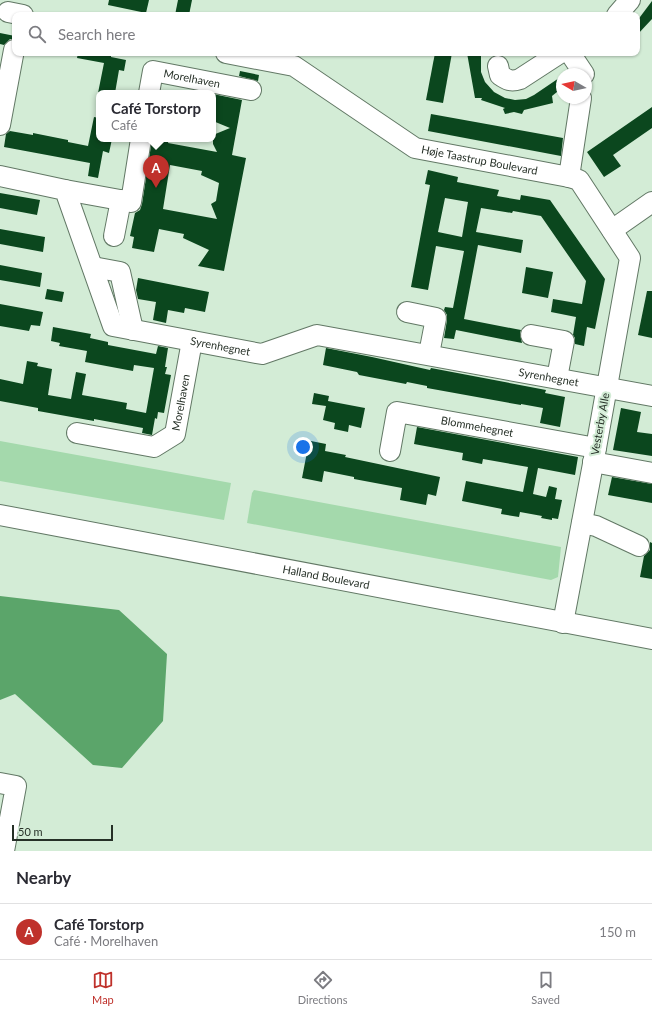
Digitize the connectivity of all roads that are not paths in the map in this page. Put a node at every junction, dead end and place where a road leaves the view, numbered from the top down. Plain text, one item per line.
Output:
1 (630, 0) edge
2 (620, 12) edge
3 (13, 56) edge
4 (242, 56) edge
5 (555, 56) edge
6 (572, 56) edge
7 (498, 66) dead end
8 (580, 68) edge
9 (150, 90) edge
10 (251, 90) dead end
11 (580, 104) edge
12 (0, 125) edge
13 (141, 142) edge
14 (0, 176) edge
15 (569, 177) junction
16 (65, 190) junction
17 (121, 200) junction
18 (652, 202) edge
19 (612, 230) junction
20 (114, 236) dead end
21 (407, 312) dead end
22 (531, 335) dead end
23 (192, 341) junction
24 (429, 354) junction
25 (557, 378) junction
26 (606, 387) junction
27 (652, 396) edge
28 (77, 433) dead end
29 (390, 451) dead end
30 (595, 455) junction
31 (652, 473) edge
32 (0, 515) edge
33 (582, 523) junction
34 (639, 546) dead end
35 (563, 623) junction
36 (652, 639) edge
37 (0, 783) edge
38 (4, 851) edge

1 - 2 street
3 - 12 street
4 - 15 street, Høje Taastrup Boulevard
5 - 7 street
6 - 8 street
9 - 10 street, Morelhaven
11 - 15 street
13 - 17 street
14 - 16 street
15 - 19 street, Høje Taastrup Boulevard
16 - 17 street
16 - 23 street, Syrenhegnet
17 - 20 street
18 - 19 street
19 - 26 street, Vesterby Alle
21 - 24 street
22 - 25 street
23 - 24 street, Syrenhegnet
23 - 28 street, Morelhaven
24 - 25 street, Syrenhegnet
25 - 26 street, Syrenhegnet
26 - 27 street, Syrenhegnet
26 - 30 street, Vesterby Alle
29 - 30 street, Blommehegnet
30 - 31 street
30 - 33 street, Vesterby Alle
32 - 35 street, Halland Boulevard
33 - 34 street
33 - 35 street, Vesterby Alle
35 - 36 street, Halland Boulevard
37 - 38 street

